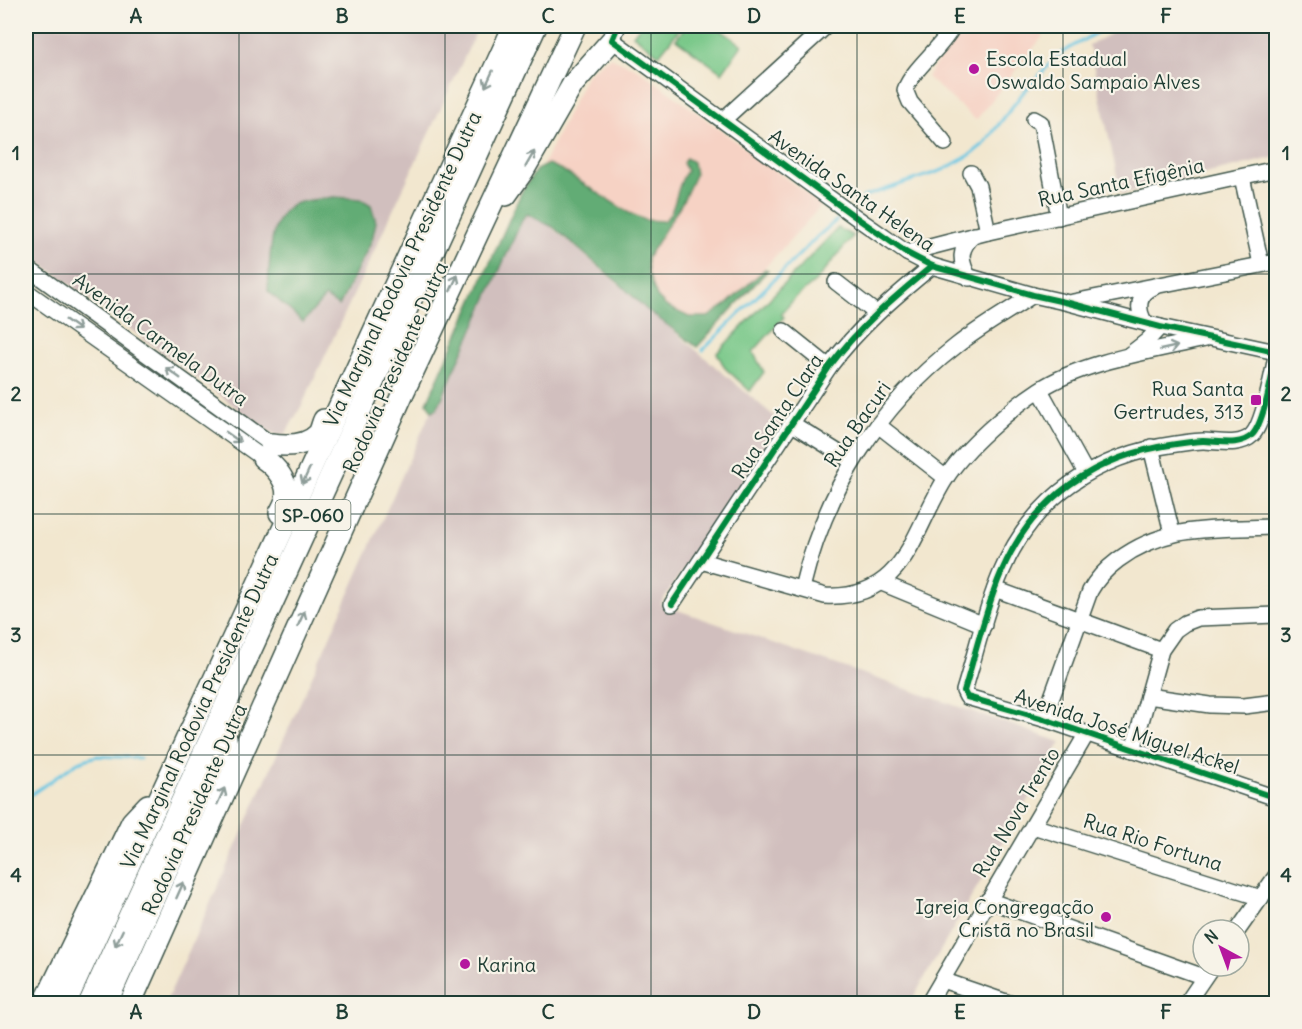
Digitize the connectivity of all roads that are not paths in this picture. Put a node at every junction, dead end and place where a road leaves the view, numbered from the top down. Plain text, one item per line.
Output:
1 (514, 26) edge
2 (536, 26) edge
3 (552, 26) edge
4 (575, 26) edge
5 (826, 26) edge
6 (953, 26) edge
7 (615, 33) edge
8 (1034, 119) dead end
9 (723, 120) junction
10 (945, 142) dead end
11 (1276, 169) edge
12 (971, 173) dead end
13 (1242, 177) junction
14 (1059, 217) junction
15 (482, 223) junction
16 (981, 234) junction
17 (907, 252) junction
18 (1269, 263) edge
19 (932, 266) junction
20 (26, 267) edge
21 (969, 278) junction
22 (836, 282) dead end
23 (1003, 287) junction
24 (1154, 287) junction
25 (26, 291) edge
26 (1033, 295) junction
27 (1070, 303) junction
28 (876, 313) junction
29 (996, 320) junction
30 (1145, 322) junction
31 (1160, 327) junction
32 (784, 331) dead end
33 (1211, 338) junction
34 (365, 347) junction
35 (1276, 352) edge
36 (1126, 357) junction
37 (1276, 357) edge
38 (829, 367) junction
39 (1040, 390) junction
40 (791, 423) junction
41 (878, 425) junction
42 (1151, 447) junction
43 (267, 451) junction
44 (852, 461) junction
45 (1086, 473) junction
46 (946, 478) junction
47 (1276, 524) edge
48 (1172, 533) junction
49 (701, 561) junction
50 (882, 583) junction
51 (801, 588) junction
52 (995, 589) junction
53 (249, 599) junction
54 (672, 604) dead end
55 (1276, 615) edge
56 (1079, 620) junction
57 (984, 625) junction
58 (1161, 650) junction
59 (1148, 696) junction
60 (1276, 702) edge
61 (1044, 719) junction
62 (1086, 735) junction
63 (1133, 750) junction
64 (162, 789) junction
65 (1273, 796) edge
66 (1033, 826) junction
67 (1276, 876) edge
68 (1261, 898) junction
69 (988, 900) junction
70 (1247, 918) edge
71 (1191, 966) edge
72 (1203, 978) edge
73 (942, 980) junction
74 (44, 1004) edge
75 (65, 1004) edge
76 (89, 1004) edge
77 (106, 1004) edge
78 (132, 1004) edge
79 (928, 1004) edge
80 (1012, 1004) edge
81 (1186, 1004) edge

1 -> 34 highway, Via Marginal Rodovia Presidente Dutra / SP-060
2 -> 76 highway, Rodovia Presidente Dutra / SP-060
3 - 77 highway, Rodovia Presidente Dutra / SP-060
4 - 15 highway, Rodovia Presidente Dutra / SP-060
5 - 9 street
6 - 10 street
7 - 9 street, Avenida Santa Helena
15 -> 7 highway
8 - 14 street
9 - 17 street, Avenida Santa Helena
11 - 13 street, Rua Santa Efigênia
12 - 16 street
13 - 14 street, Rua Santa Efigênia
13 - 18 street
14 - 16 street, Rua Santa Efigênia
78 -> 15 highway, Rodovia Presidente Dutra / SP-060
16 - 17 street, Rua Santa Efigênia
16 - 21 street
17 - 19 street, Avenida Santa Helena
18 - 24 street
19 - 21 street, Avenida Santa Helena
19 - 28 street, Rua Santa Clara
43 -> 20 street, Avenida Carmela Dutra
21 - 23 street, Avenida Santa Helena
22 - 28 street
23 - 26 street, Avenida Santa Helena
23 - 29 street
24 - 27 street
24 - 30 street
25 -> 43 street, Avenida Carmela Dutra
26 - 27 street, Avenida Santa Helena
26 - 29 street, Rua Bacuri
27 - 30 street, Avenida Santa Helena
28 - 38 street, Rua Santa Clara
29 - 41 street, Rua Bacuri
30 - 31 street, Avenida Santa Helena
31 - 33 street, Avenida Santa Helena
31 - 36 street
32 - 38 street
33 - 35 street, Avenida Santa Helena
36 -> 33 street
34 - 43 highway
34 -> 53 highway, Via Marginal Rodovia Presidente Dutra / SP-060
36 - 39 street
37 - 42 street
38 - 40 street, Rua Santa Clara
39 - 45 street
39 - 46 street
40 - 44 street
40 - 49 street, Rua Santa Clara
41 - 44 street, Rua Bacuri
41 - 46 street
42 - 45 street
42 - 48 street
43 - 53 highway
44 - 51 street, Rua Bacuri
45 - 52 street
46 - 50 street
47 - 48 street
48 - 56 street
49 - 51 street
49 - 54 street, Rua Santa Clara
50 - 51 street
50 - 57 street
52 - 56 street
52 - 57 street
53 - 64 highway, Via Marginal Rodovia Presidente Dutra / SP-060
55 - 58 street
56 - 58 street
56 - 61 street
57 - 61 street, Avenida José Miguel Ackel
58 - 59 street
59 - 60 street
59 - 63 street
61 - 62 street, Avenida José Miguel Ackel
62 - 63 street, Avenida José Miguel Ackel
62 - 66 street, Rua Nova Trento
63 - 65 street, Avenida José Miguel Ackel
64 - 74 highway
64 - 75 highway, Via Marginal Rodovia Presidente Dutra / SP-060
66 - 68 street, Rua Rio Fortuna
66 - 69 street, Rua Nova Trento
67 - 68 street
68 - 70 street
69 - 71 street
69 - 73 street, Rua Nova Trento
72 - 81 street
73 - 79 street, Rua Nova Trento
73 - 80 street

